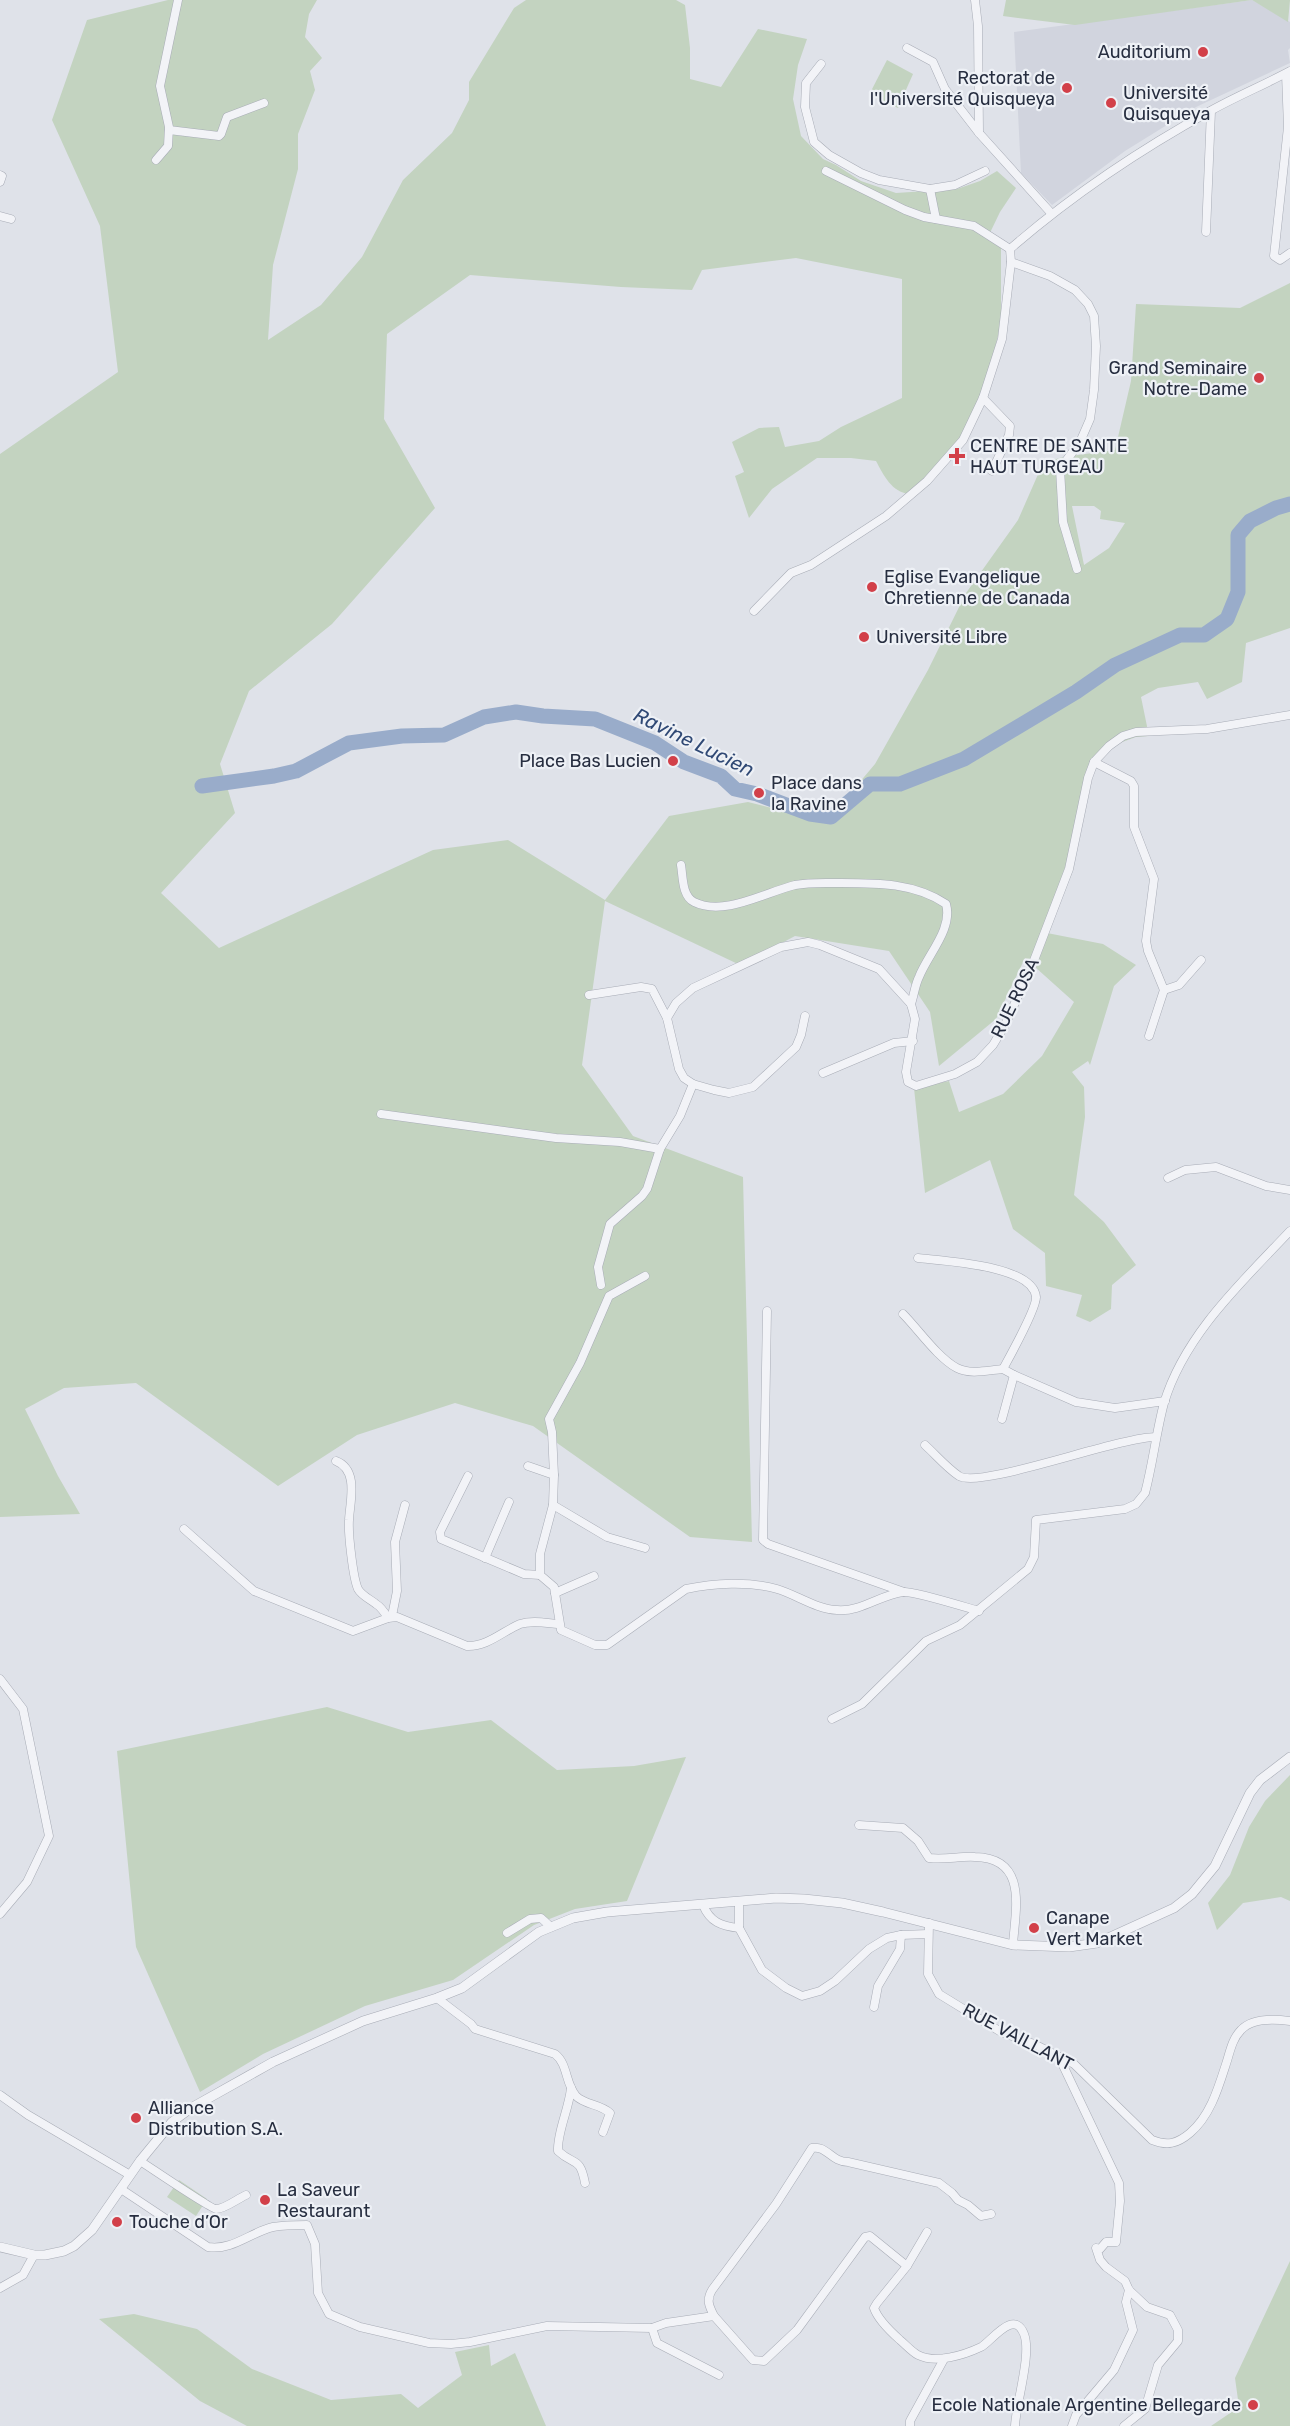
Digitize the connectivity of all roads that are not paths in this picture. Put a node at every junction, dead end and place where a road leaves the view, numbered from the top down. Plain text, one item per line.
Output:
1 (178, 0) edge
2 (975, 0) edge
3 (907, 48) dead end
4 (821, 64) dead end
5 (1288, 72) edge
6 (264, 103) dead end
7 (1211, 111) junction
8 (169, 130) junction
9 (980, 133) junction
10 (156, 160) dead end
11 (826, 171) dead end
12 (985, 171) dead end
13 (0, 175) edge
14 (0, 182) edge
15 (930, 189) junction
16 (1051, 213) junction
17 (0, 216) edge
18 (11, 219) dead end
19 (936, 219) junction
20 (1206, 232) dead end
21 (1010, 249) junction
22 (1290, 253) edge
23 (1011, 262) junction
24 (982, 398) junction
25 (992, 471) dead end
26 (1077, 569) dead end
27 (754, 611) dead end
28 (1290, 715) edge
29 (1094, 762) junction
30 (681, 865) dead end
31 (1201, 960) dead end
32 (1164, 990) junction
33 (589, 994) dead end
34 (911, 1004) junction
35 (805, 1016) dead end
36 (667, 1018) junction
37 (1149, 1036) dead end
38 (913, 1041) junction
39 (823, 1073) dead end
40 (693, 1084) junction
41 (381, 1114) dead end
42 (660, 1149) junction
43 (1168, 1178) dead end
44 (1290, 1190) edge
45 (1290, 1231) edge
46 (918, 1258) dead end
47 (645, 1276) dead end
48 (601, 1285) dead end
49 (766, 1311) dead end
50 (903, 1314) dead end
51 (1003, 1369) junction
52 (1014, 1375) junction
53 (1165, 1401) junction
54 (1002, 1419) dead end
55 (1156, 1437) junction
56 (925, 1445) dead end
57 (336, 1461) dead end
58 (528, 1466) dead end
59 (554, 1475) junction
60 (468, 1476) dead end
61 (510, 1502) dead end
62 (405, 1505) dead end
63 (553, 1505) junction
64 (184, 1529) dead end
65 (645, 1548) dead end
66 (485, 1558) junction
67 (540, 1575) junction
68 (594, 1576) dead end
69 (904, 1592) junction
70 (555, 1593) junction
71 (979, 1611) junction
72 (390, 1617) junction
73 (558, 1624) junction
74 (0, 1679) edge
75 (832, 1719) dead end
76 (1290, 1757) edge
77 (859, 1825) dead end
78 (739, 1901) junction
79 (703, 1905) junction
80 (0, 1914) edge
81 (929, 1923) junction
82 (551, 1927) junction
83 (739, 1928) junction
84 (507, 1933) dead end
85 (928, 1934) junction
86 (901, 1935) junction
87 (1013, 1945) junction
88 (437, 1998) junction
89 (874, 2007) dead end
90 (1290, 2021) edge
91 (1059, 2057) junction
92 (571, 2086) junction
93 (0, 2095) edge
94 (603, 2132) dead end
95 (140, 2162) junction
96 (130, 2175) junction
97 (585, 2183) dead end
98 (121, 2188) junction
99 (246, 2195) dead end
100 (991, 2214) dead end
101 (927, 2232) dead end
102 (0, 2247) edge
103 (34, 2255) junction
104 (907, 2266) junction
105 (0, 2288) edge
106 (1129, 2290) junction
107 (714, 2316) junction
108 (652, 2328) junction
109 (944, 2359) junction
110 (719, 2375) dead end
111 (910, 2426) edge
112 (1015, 2426) edge
113 (1072, 2426) edge
114 (1125, 2426) edge

1 - 8 street
2 - 9 street
3 - 9 street
4 - 15 street
5 - 7 street
5 - 22 street
6 - 8 street
7 - 16 street
7 - 20 street
8 - 10 street
9 - 16 street
11 - 19 street
12 - 15 street
13 - 14 street
15 - 19 street
16 - 21 street
17 - 18 street
19 - 21 street
21 - 23 street
23 - 24 street
23 - 26 street
24 - 25 street
24 - 27 street
28 - 29 street, RUE ROSA
29 - 32 street
29 - 38 street, RUE ROSA
30 - 34 street
31 - 32 street
32 - 37 street
33 - 36 street
34 - 36 street
34 - 38 street, RUE ROSA
35 - 40 street
36 - 40 street
38 - 39 street
40 - 42 street
41 - 42 street
42 - 48 street
43 - 44 street
45 - 53 street
46 - 51 street
47 - 59 street
49 - 69 street
50 - 51 street
51 - 52 street
52 - 53 street
52 - 54 street
53 - 55 street
55 - 56 street
55 - 71 street
57 - 72 street
58 - 59 street
59 - 63 street
60 - 66 street
61 - 66 street
62 - 72 street
63 - 65 street
63 - 67 street
64 - 72 street
66 - 67 street
67 - 70 street
68 - 70 street
69 - 71 street
69 - 73 street
70 - 73 street
71 - 75 street
72 - 73 street
74 - 80 street
76 - 87 street
77 - 87 street
78 - 79 street
78 - 81 street
78 - 83 street
79 - 82 street
79 - 83 street
81 - 85 street, RUE VAILLANT
81 - 87 street
82 - 84 street
82 - 88 street
83 - 86 street
85 - 86 street
85 - 91 street, RUE VAILLANT
86 - 89 street
88 - 92 street
88 - 95 street
90 - 91 street, RUE VAILLANT
91 - 106 street
92 - 94 street
92 - 97 street
93 - 96 street
95 - 96 street
95 - 99 street
96 - 98 street
98 - 103 street
98 - 108 street
100 - 107 street
101 - 104 street
102 - 103 street
103 - 105 street
104 - 107 street
104 - 109 street
106 - 113 street
106 - 114 street
107 - 108 street
108 - 110 street
109 - 111 street
109 - 112 street

